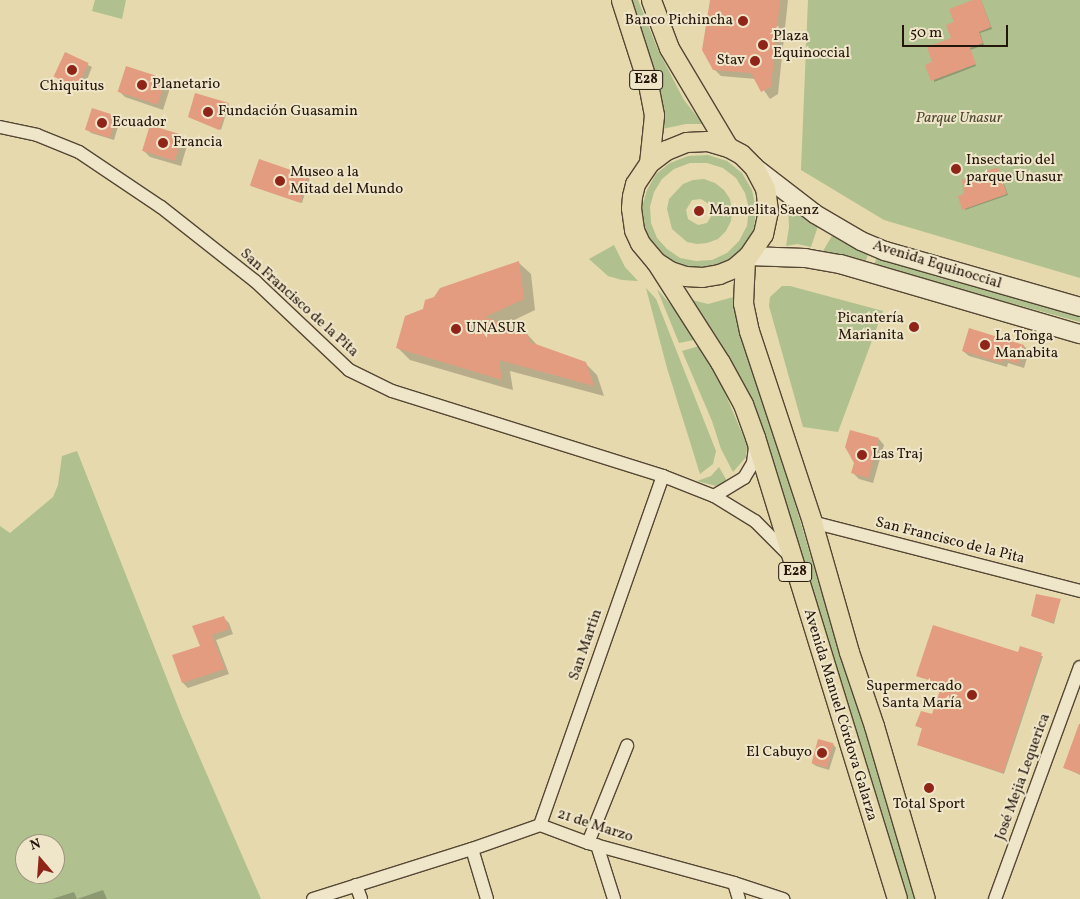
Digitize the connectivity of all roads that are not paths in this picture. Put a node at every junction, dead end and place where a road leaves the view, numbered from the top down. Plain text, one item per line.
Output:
1 (621, 0) edge
2 (651, 0) edge
3 (0, 127) edge
4 (728, 147) junction
5 (649, 163) junction
6 (754, 167) junction
7 (747, 257) junction
8 (656, 262) junction
9 (1080, 308) edge
10 (1080, 334) edge
11 (756, 437) junction
12 (663, 476) junction
13 (714, 496) junction
14 (812, 522) junction
15 (791, 557) junction
16 (1080, 591) edge
17 (1080, 667) edge
18 (1075, 695) edge
19 (627, 746) dead end
20 (540, 825) junction
21 (593, 844) junction
22 (472, 849) junction
23 (734, 883) junction
24 (356, 885) junction
25 (313, 899) edge
26 (361, 899) edge
27 (487, 899) edge
28 (614, 899) edge
29 (739, 899) edge
30 (782, 899) edge
31 (897, 899) edge
32 (925, 899) edge
33 (996, 899) edge

1 - 5 main road, E28
2 - 4 main road, E28
3 - 12 street, San Francisco de la Pita
4 - 5 main road, E28
4 - 6 main road, E28
5 - 8 main road, E28
6 - 7 main road, E28
6 - 9 main road, Avenida Equinoccial
7 - 8 main road, E28
7 - 10 main road, Avenida Equinoccial
7 - 14 main road, Avenida Manuel Córdova Galarza / E28
8 - 11 main road, Avenida Manuel Córdova Galarza / E28
11 - 13 street
11 - 15 main road, Avenida Manuel Córdova Galarza / E28
12 - 13 street, San Francisco de la Pita
12 - 20 street, San Martin
13 - 15 street, San Francisco de la Pita
14 - 16 street, San Francisco de la Pita
14 - 32 main road, Avenida Manuel Córdova Galarza / E28
15 - 31 main road, Avenida Manuel Córdova Galarza / E28
17 - 18 street, José Mejia Lequerica
18 - 33 street, José Mejia Lequerica
19 - 21 street
20 - 21 street, 21 de Marzo
20 - 22 street, 21 de Marzo
21 - 23 street, 21 de Marzo
21 - 28 street
22 - 24 street, 21 de Marzo
22 - 27 street
23 - 29 street
23 - 30 street, 21 de Marzo
24 - 25 street, 21 de Marzo
24 - 26 street

